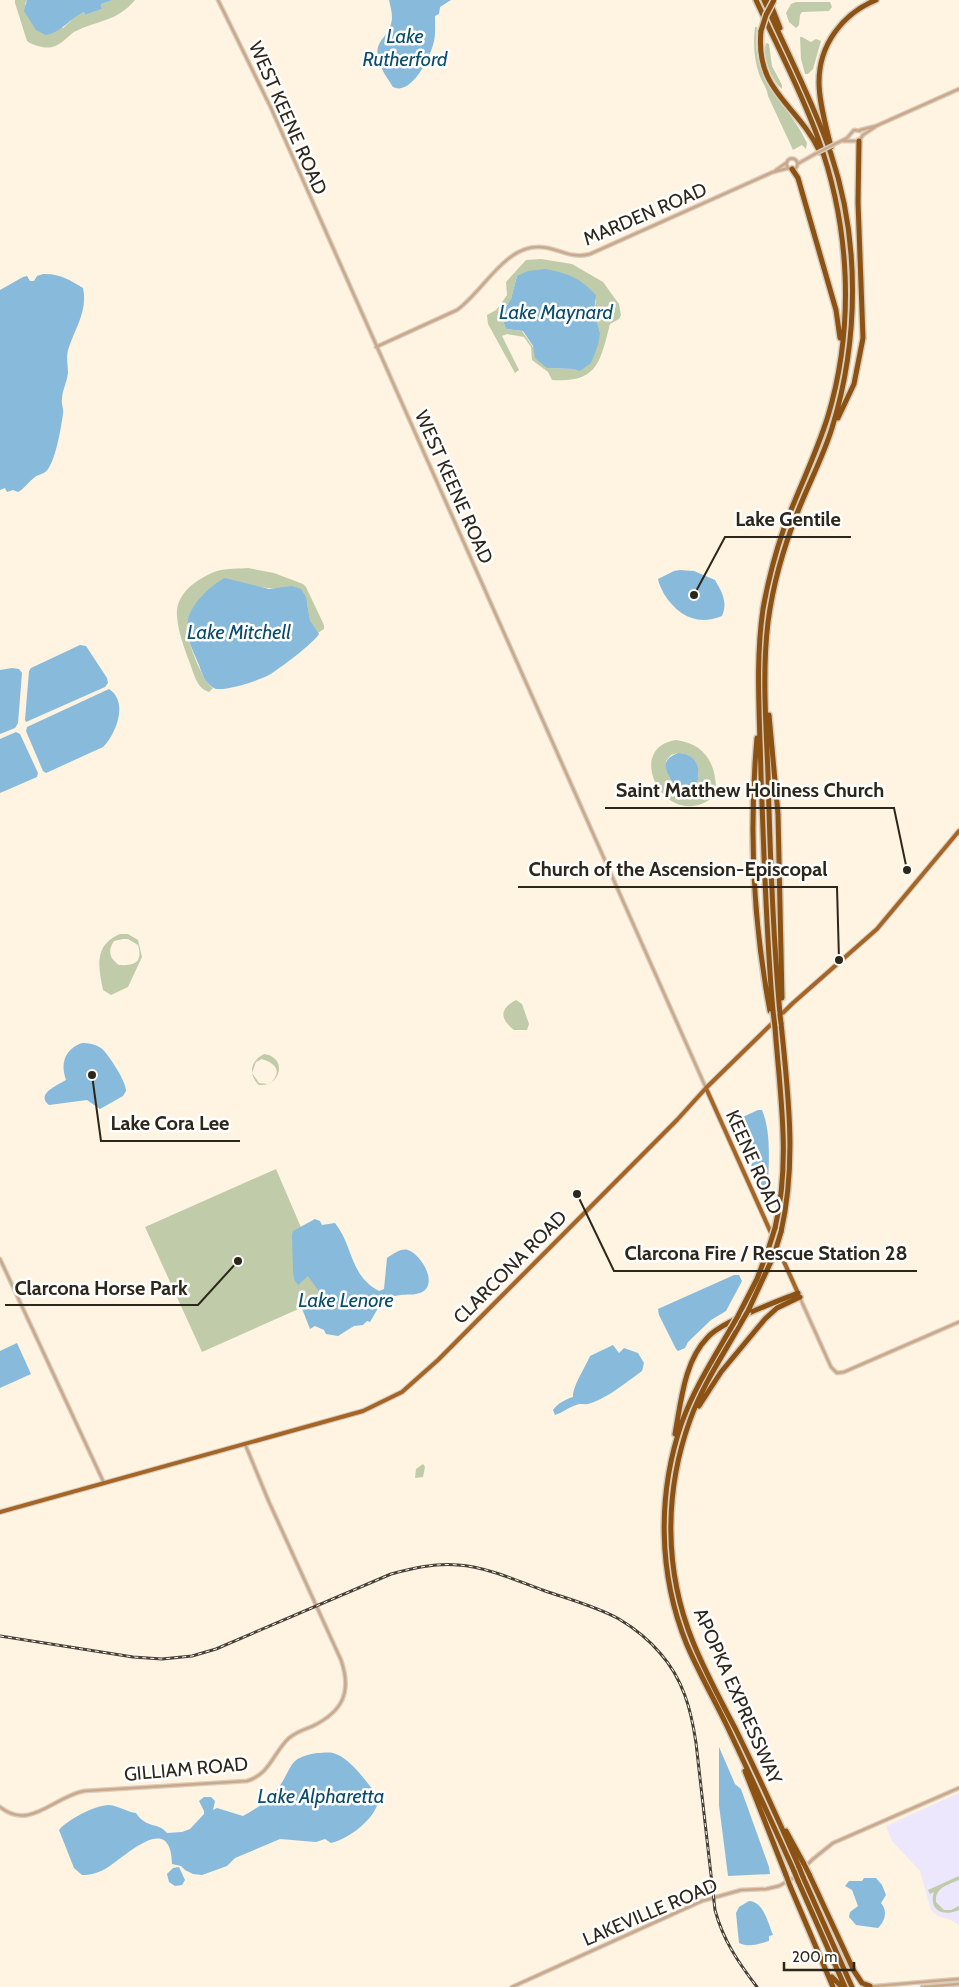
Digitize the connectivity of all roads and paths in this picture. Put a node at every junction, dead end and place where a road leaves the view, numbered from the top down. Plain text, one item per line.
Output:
1 (218, 0) edge
2 (756, 0) edge
3 (764, 0) edge
4 (768, 0) edge
5 (774, 0) edge
6 (876, 0) edge
7 (792, 62) junction
8 (959, 89) edge
9 (876, 126) junction
10 (860, 130) junction
11 (851, 135) junction
12 (863, 135) junction
13 (856, 140) junction
14 (843, 141) junction
15 (808, 157) junction
16 (795, 159) junction
17 (787, 162) junction
18 (798, 164) junction
19 (791, 169) junction
20 (773, 172) junction
21 (837, 177) junction
22 (833, 189) junction
23 (376, 347) junction
24 (839, 370) junction
25 (832, 429) junction
26 (763, 644) junction
27 (766, 702) junction
28 (759, 713) junction
29 (959, 831) edge
30 (662, 987) joint
31 (781, 1004) junction
32 (772, 1012) junction
33 (706, 1088) junction
34 (0, 1259) edge
35 (799, 1295) junction
36 (959, 1322) edge
37 (685, 1436) junction
38 (245, 1444) junction
39 (668, 1474) junction
40 (104, 1483) junction
41 (0, 1512) edge
42 (736, 1745) junction
43 (959, 1788) edge
44 (0, 1807) edge
45 (801, 1865) junction
46 (825, 1966) junction
47 (854, 1971) junction
48 (959, 1979) edge
49 (959, 1984) edge
50 (867, 1986) edge
51 (512, 1987) edge
52 (833, 1987) edge
53 (843, 1987) edge
54 (852, 1987) edge
55 (922, 1987) edge

1 - 23 street, WEST KEENE ROAD
2 - 22 highway
3 - 7 highway
4 - 7 highway
5 - 22 highway, bridge
6 - 21 highway
7 - 21 highway
8 - 9 street
9 - 10 street
9 - 12 street
10 - 11 street
10 - 12 street
11 - 13 street
11 - 14 street
12 - 13 street
13 - 14 street
13 - 25 highway
14 - 15 street, bridge
15 - 16 street
15 - 18 street
16 - 17 street
16 - 18 street
17 - 19 street
17 - 20 street, MARDEN ROAD
18 - 19 street
19 - 20 street, MARDEN ROAD
19 - 24 highway
20 - 23 street, MARDEN ROAD
21 - 25 highway
22 - 24 highway
23 - 30 street, WEST KEENE ROAD
24 - 26 highway
25 - 26 highway
26 - 27 highway
26 - 28 highway
27 - 31 highway
27 - 31 highway
28 - 32 highway
28 - 32 highway
29 - 33 main road, CLARCONA ROAD
30 - 33 street, KEENE ROAD
31 - 37 highway, APOPKA EXPRESSWAY, bridge
32 - 39 highway, APOPKA EXPRESSWAY, bridge
33 - 35 main road, KEENE ROAD
33 - 38 main road, CLARCONA ROAD
34 - 40 street
35 - 36 street, KEENE ROAD
35 - 37 highway
35 - 39 highway
37 - 45 highway, APOPKA EXPRESSWAY
38 - 40 main road, CLARCONA ROAD
38 - 44 street, GILLIAM ROAD
39 - 42 highway, APOPKA EXPRESSWAY
40 - 41 main road, CLARCONA ROAD
42 - 46 highway, bridge
42 - 53 highway, APOPKA EXPRESSWAY, bridge
43 - 51 street, LAKEVILLE ROAD
45 - 47 highway, bridge
45 - 54 highway, bridge
46 - 52 highway
46 - 53 highway
47 - 50 highway
47 - 54 highway
48 - 50 street
49 - 55 street

